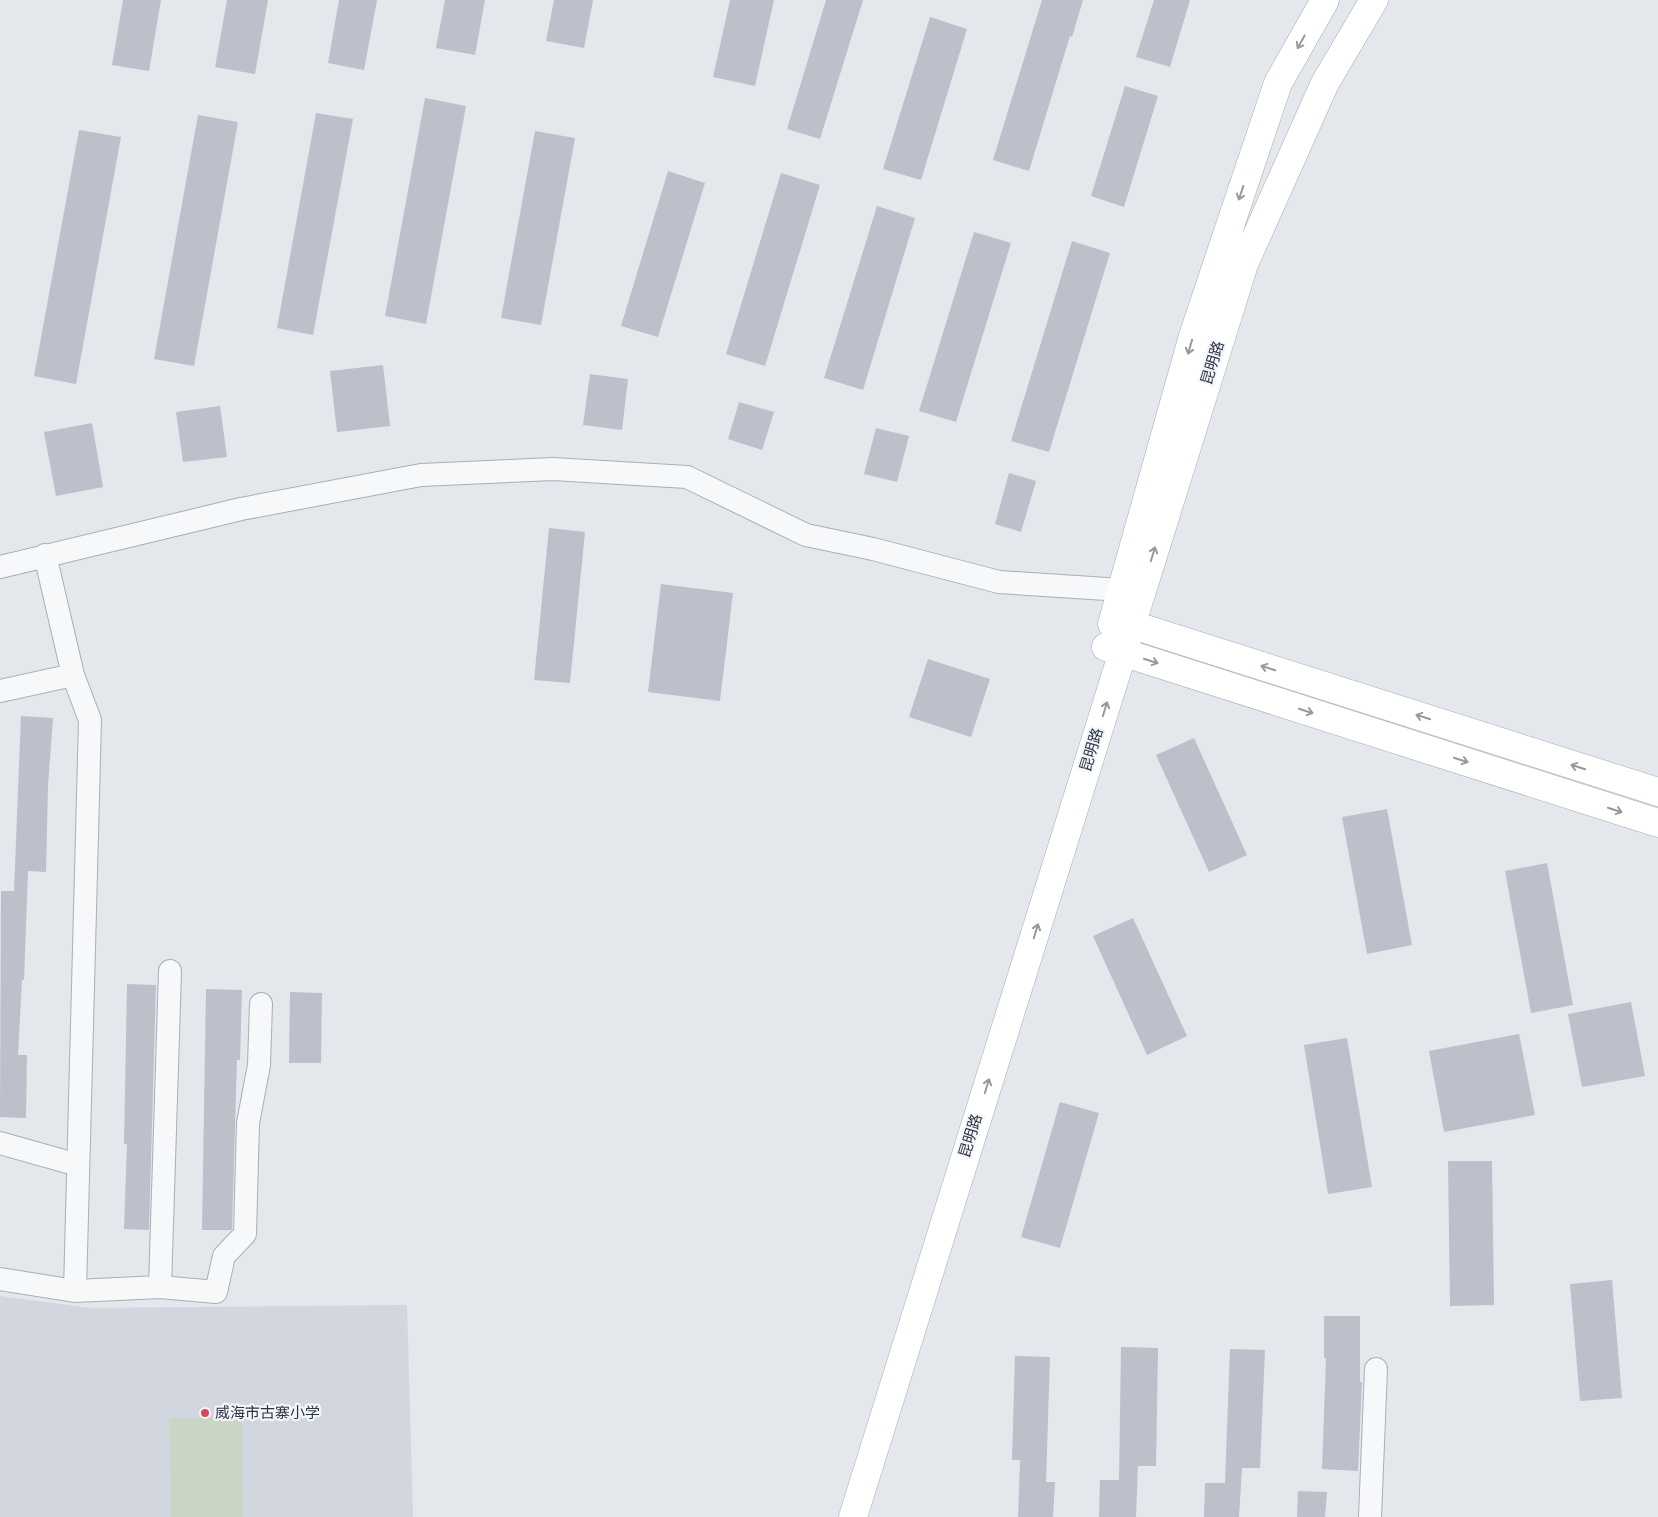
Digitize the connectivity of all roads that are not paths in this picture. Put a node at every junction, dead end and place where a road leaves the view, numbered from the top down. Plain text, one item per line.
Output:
1 (1325, 0) edge
2 (1374, 0) edge
3 (45, 555) junction
4 (0, 566) edge
5 (1130, 594) junction
6 (1122, 622) junction
7 (1114, 650) junction
8 (73, 675) junction
9 (0, 691) edge
10 (1658, 792) edge
11 (1658, 823) edge
12 (170, 971) dead end
13 (260, 1004) dead end
14 (0, 1143) edge
15 (78, 1165) junction
16 (0, 1279) edge
17 (160, 1287) junction
18 (75, 1291) junction
19 (1376, 1369) dead end
20 (836, 1517) edge
21 (853, 1517) edge
22 (1370, 1517) edge

1 -> 5 main road, 昆明路
5 -> 2 main road, 昆明路
3 - 4 street
3 - 5 street
3 - 8 street
5 - 6 main road, 昆明路
6 - 7 main road, 昆明路
10 -> 6 main road
7 -> 11 main road
7 - 20 main road, 昆明路
21 -> 7 main road, 昆明路
8 - 9 street
8 - 15 street
12 - 17 street
13 - 17 street
14 - 15 street
15 - 18 street
16 - 18 street
17 - 18 street
19 - 22 street

